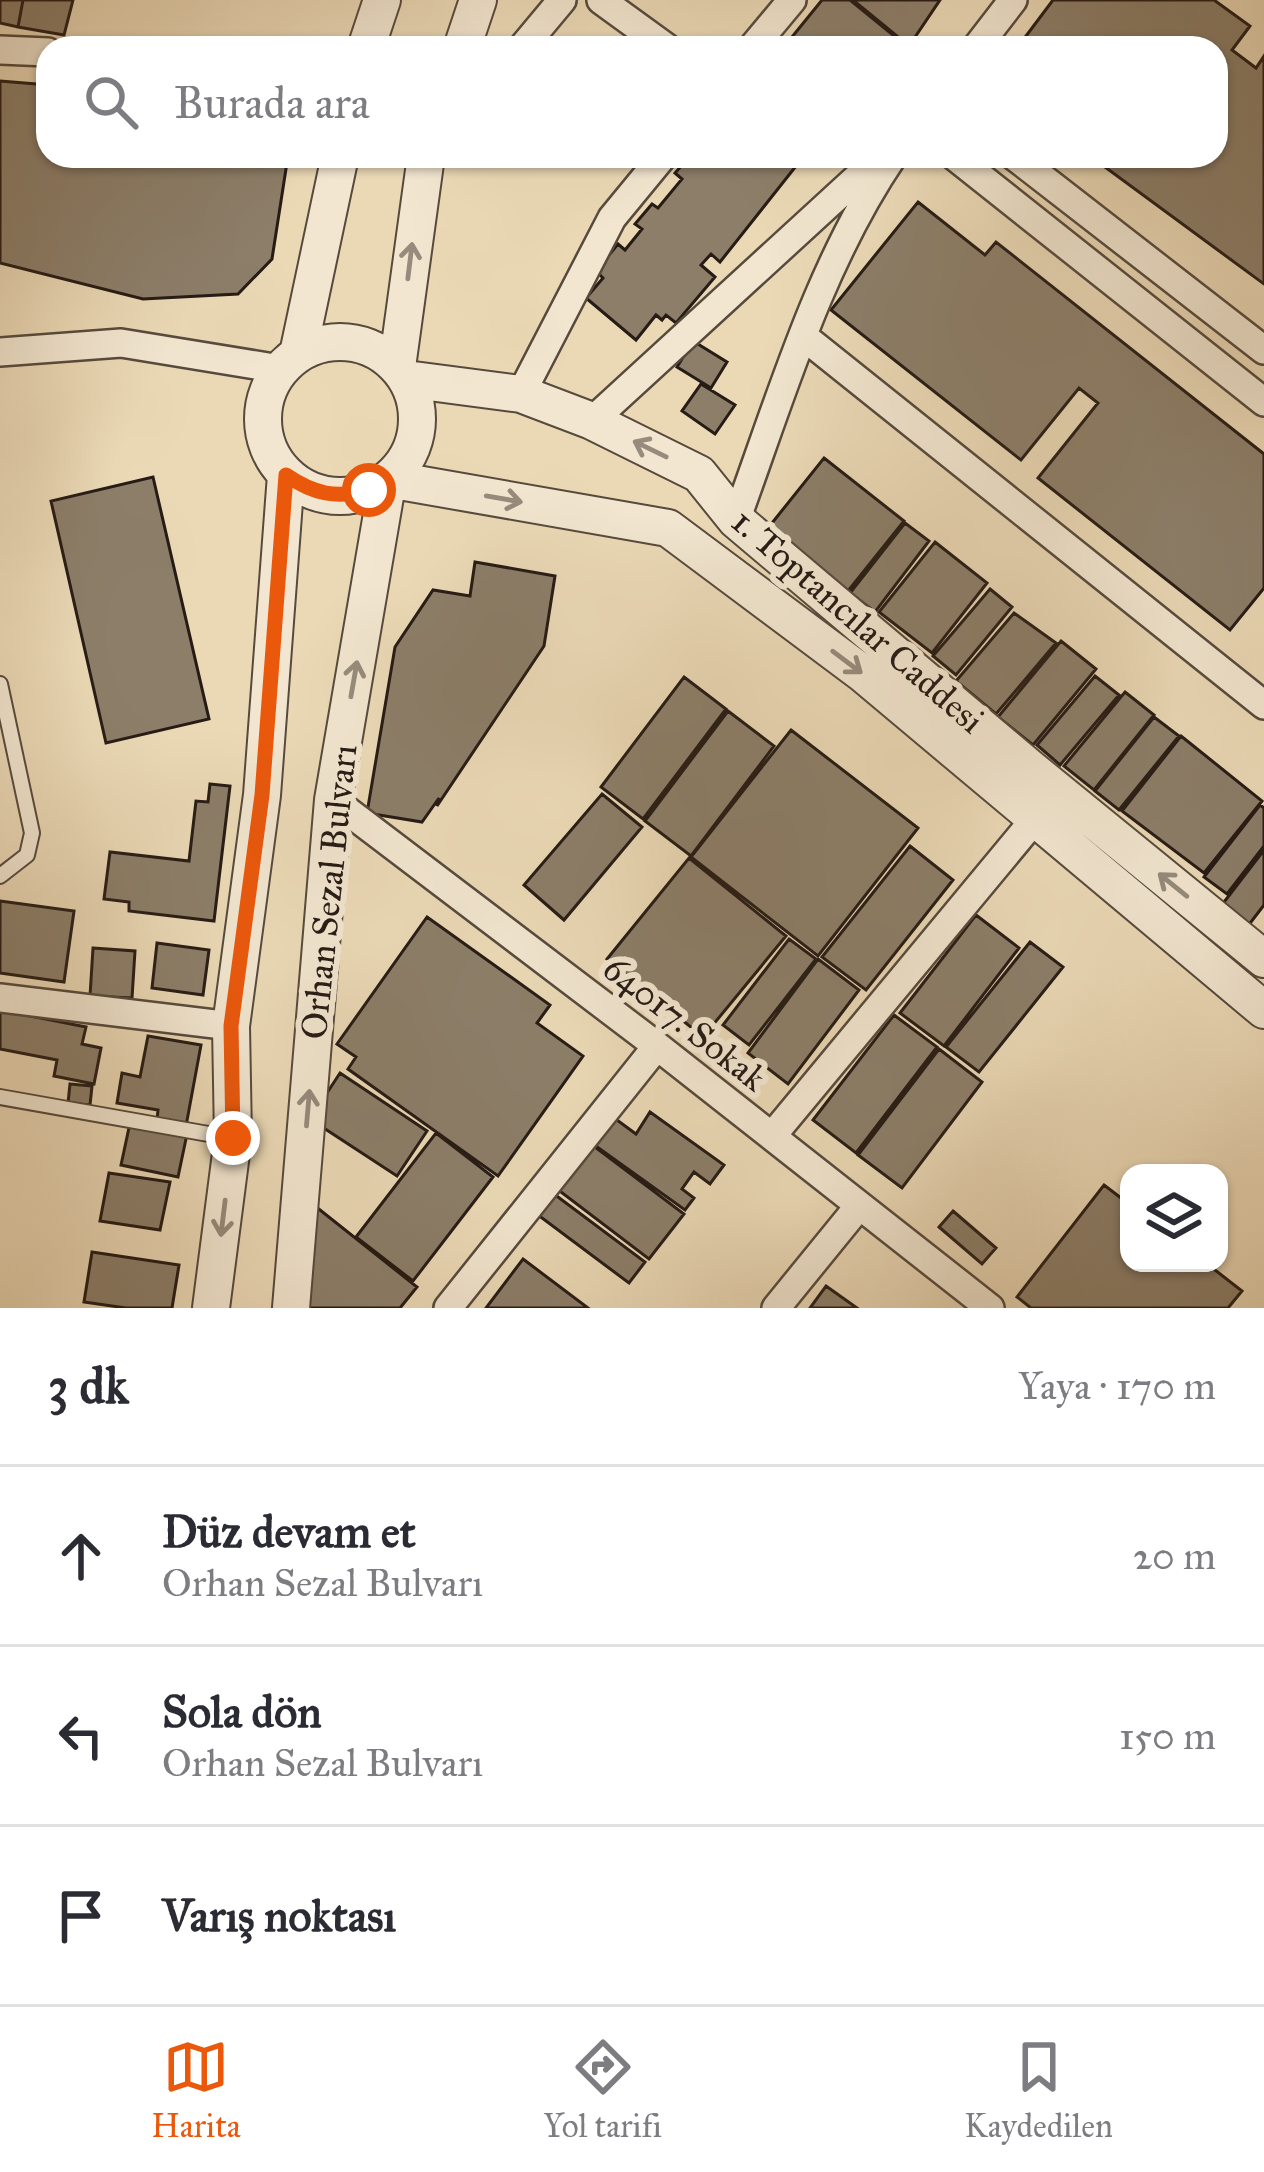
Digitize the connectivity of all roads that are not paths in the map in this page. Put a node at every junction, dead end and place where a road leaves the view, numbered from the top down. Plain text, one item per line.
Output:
1 (382, 0) edge
2 (478, 0) edge
3 (562, 0) edge
4 (601, 0) edge
5 (792, 0) edge
6 (1013, 0) edge
7 (370, 36) edge
8 (466, 36) edge
9 (532, 36) edge
10 (650, 36) edge
11 (762, 36) edge
12 (985, 36) edge
13 (0, 50) edge
14 (36, 52) edge
15 (337, 168) edge
16 (426, 168) edge
17 (653, 168) edge
18 (868, 168) edge
19 (885, 168) edge
20 (969, 168) edge
21 (1029, 168) edge
22 (803, 336) junction
23 (1264, 350) edge
24 (0, 352) edge
25 (289, 361) junction
26 (402, 373) junction
27 (521, 394) junction
28 (1264, 402) edge
29 (592, 421) junction
30 (699, 474) junction
31 (286, 475) junction
32 (388, 479) junction
33 (736, 520) junction
34 (668, 528) junction
35 (0, 684) edge
36 (1264, 705) edge
37 (333, 800) junction
38 (1035, 819) junction
39 (0, 876) edge
40 (1264, 959) edge
41 (0, 998) edge
42 (1264, 1010) edge
43 (231, 1026) junction
44 (657, 1046) junction
45 (0, 1097) edge
46 (772, 1136) junction
47 (233, 1138) junction
48 (859, 1206) junction
49 (211, 1308) edge
50 (291, 1308) edge
51 (448, 1308) edge
52 (776, 1308) edge
53 (990, 1308) edge

1 - 7 street
2 - 8 street
3 - 9 street
4 - 10 street
5 - 11 street
6 - 12 street
13 - 14 street
15 - 25 street
26 -> 16 street, Orhan Sezal Bulvarı
17 - 27 street
18 - 29 street
19 - 22 street
20 - 28 street
21 - 23 street
22 - 33 street
22 - 36 street
24 - 25 street
25 - 26 street
25 - 31 street
26 - 27 street, 1. Toptancılar Caddesi
26 - 32 street, Orhan Sezal Bulvarı
27 - 29 street, 1. Toptancılar Caddesi
30 -> 29 street, 1. Toptancılar Caddesi
30 - 33 street, 1. Toptancılar Caddesi
30 - 34 street
31 - 32 street
31 - 43 street
32 -> 34 street, 1. Toptancılar Caddesi
37 -> 32 street, Orhan Sezal Bulvarı
40 -> 33 street, 1. Toptancılar Caddesi
34 -> 38 street, 1. Toptancılar Caddesi
35 - 39 lane
37 - 44 street, 64017. Sokak
50 -> 37 street, Orhan Sezal Bulvarı
38 - 42 street, 1. Toptancılar Caddesi
38 - 46 street
41 - 43 street
43 - 47 street
44 - 46 street, 64017. Sokak
44 - 51 street
45 - 47 lane
46 - 48 street, 64017. Sokak
47 -> 49 street
48 - 52 street
48 - 53 street, 64017. Sokak

